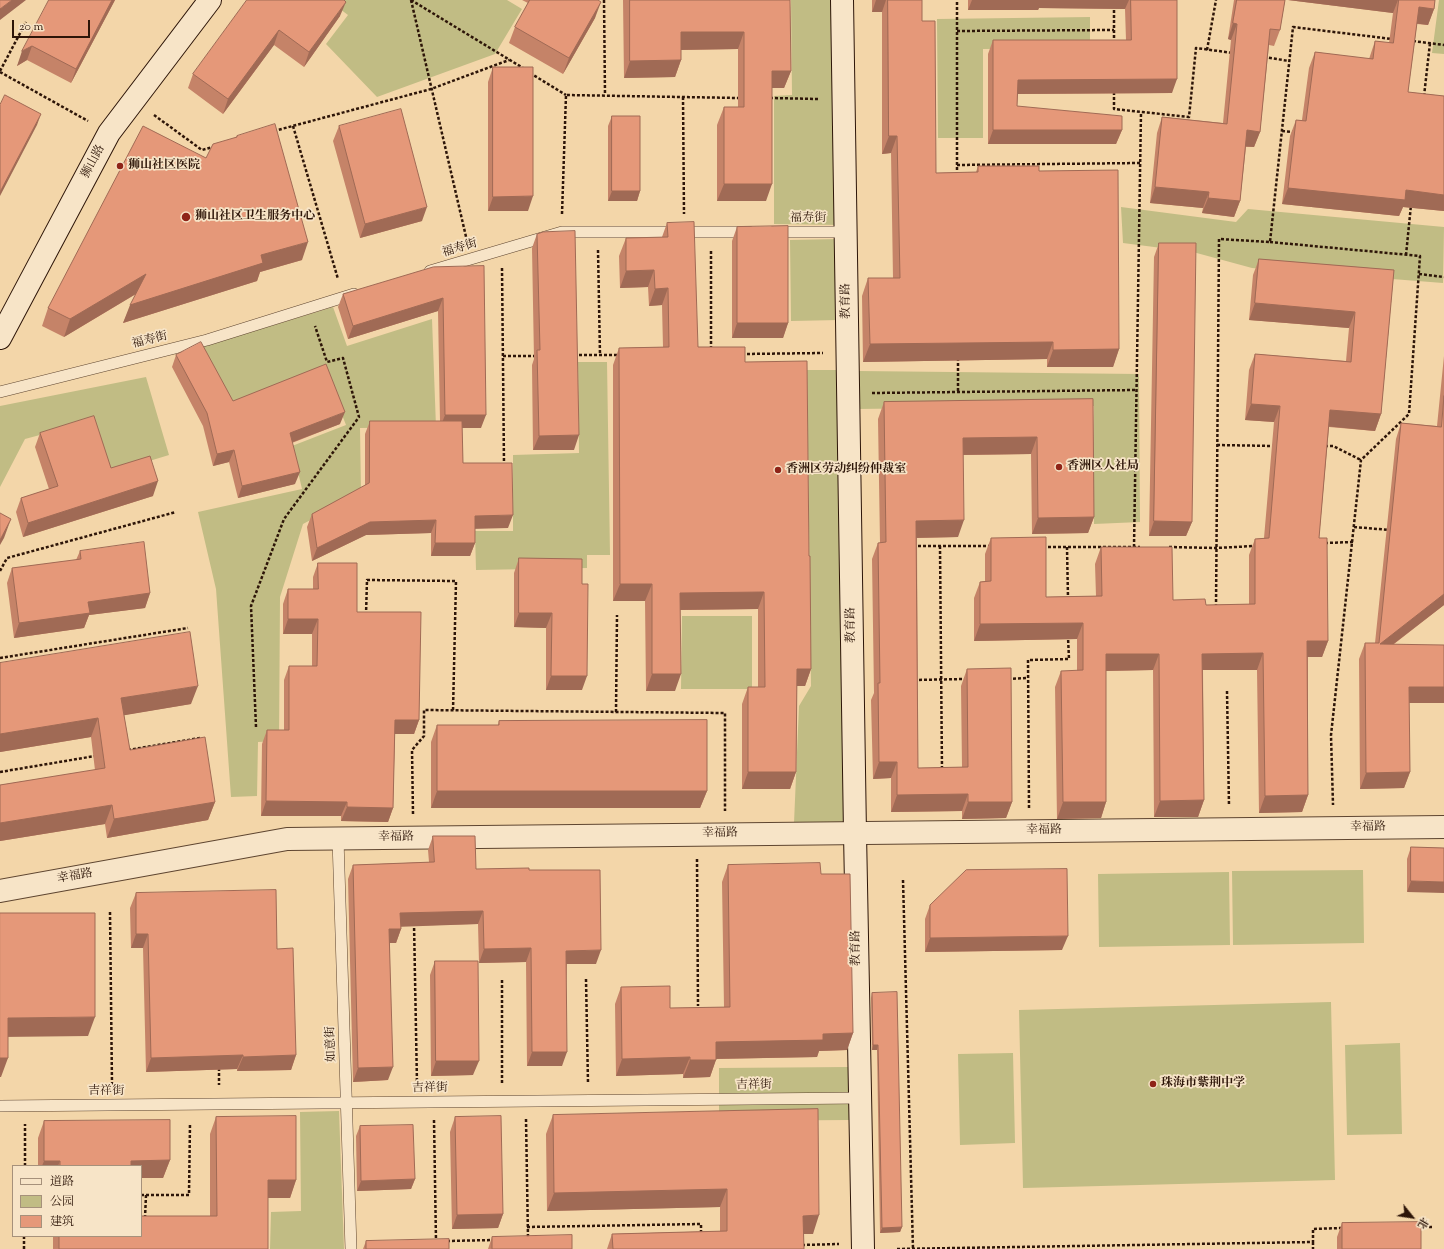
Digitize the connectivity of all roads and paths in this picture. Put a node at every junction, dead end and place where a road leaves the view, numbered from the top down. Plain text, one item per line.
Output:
1 (210, 0) edge
2 (604, 0) edge
3 (842, 0) edge
4 (957, 0) edge
5 (1114, 0) edge
6 (1216, 0) edge
7 (26, 22) dead end
8 (1114, 30) junction
9 (957, 31) junction
10 (1399, 40) edge
11 (1407, 40) edge
12 (1430, 43) junction
13 (1444, 45) edge
14 (1114, 46) edge
15 (1207, 50) junction
16 (1237, 54) edge
17 (1260, 57) edge
18 (509, 60) junction
19 (1290, 61) junction
20 (0, 72) edge
21 (1114, 85) edge
22 (431, 88) junction
23 (566, 95) junction
24 (605, 95) junction
25 (683, 97) junction
26 (744, 98) edge
27 (767, 98) edge
28 (1424, 98) edge
29 (844, 99) junction
30 (134, 100) junction
31 (1141, 112) junction
32 (293, 126) junction
33 (1282, 131) junction
34 (270, 132) edge
35 (1297, 132) edge
36 (109, 133) junction
37 (217, 146) edge
38 (1140, 163) junction
39 (957, 165) junction
40 (957, 181) edge
41 (1412, 200) edge
42 (562, 232) junction
43 (598, 232) junction
44 (684, 232) junction
45 (712, 232) junction
46 (846, 232) junction
47 (1270, 242) junction
48 (502, 250) junction
49 (1406, 255) junction
50 (471, 259) junction
51 (1418, 274) junction
52 (419, 275) edge
53 (1444, 277) edge
54 (366, 291) edge
55 (344, 298) junction
56 (310, 308) junction
57 (0, 338) edge
58 (848, 353) junction
59 (958, 353) edge
60 (711, 354) edge
61 (741, 354) edge
62 (600, 355) junction
63 (624, 355) edge
64 (503, 356) junction
65 (540, 356) edge
66 (570, 356) edge
67 (1136, 390) junction
68 (0, 392) edge
69 (958, 392) junction
70 (848, 393) junction
71 (1217, 445) junction
72 (1279, 446) edge
73 (1318, 446) edge
74 (1361, 460) junction
75 (504, 464) edge
76 (176, 512) dead end
77 (1354, 527) junction
78 (1392, 530) edge
79 (1352, 542) junction
80 (1322, 543) edge
81 (910, 546) edge
82 (940, 546) junction
83 (995, 546) edge
84 (1262, 546) edge
85 (1043, 547) edge
86 (1067, 547) junction
87 (1134, 547) junction
88 (1142, 547) edge
89 (1164, 547) edge
90 (1216, 548) junction
91 (0, 571) edge
92 (1068, 599) edge
93 (1216, 608) edge
94 (617, 615) dead end
95 (366, 619) edge
96 (188, 628) dead end
97 (1068, 629) edge
98 (0, 658) edge
99 (1028, 678) junction
100 (941, 679) junction
101 (973, 679) edge
102 (1004, 679) edge
103 (912, 680) edge
104 (1227, 691) dead end
105 (453, 711) junction
106 (616, 712) junction
107 (256, 727) dead end
108 (200, 738) edge
109 (123, 751) edge
110 (100, 755) edge
111 (942, 771) edge
112 (0, 772) edge
113 (1444, 827) edge
114 (1334, 828) junction
115 (1229, 829) junction
116 (1029, 831) junction
117 (855, 833) junction
118 (725, 834) junction
119 (697, 835) junction
120 (413, 838) junction
121 (338, 839) junction
122 (903, 880) dead end
123 (0, 891) edge
124 (110, 912) dead end
125 (414, 915) edge
126 (586, 979) dead end
127 (502, 980) dead end
128 (698, 1006) edge
129 (219, 1064) edge
130 (860, 1098) junction
131 (502, 1101) junction
132 (526, 1101) junction
133 (588, 1101) junction
134 (417, 1102) junction
135 (434, 1102) junction
136 (347, 1103) junction
137 (190, 1104) junction
138 (220, 1104) junction
139 (112, 1105) junction
140 (0, 1106) edge
141 (26, 1106) junction
142 (25, 1165) edge
143 (142, 1195) edge
144 (146, 1195) junction
145 (146, 1226) edge
146 (1432, 1226) dead end
147 (527, 1227) junction
148 (1416, 1227) edge
149 (1345, 1228) edge
150 (24, 1237) edge
151 (701, 1239) edge
152 (497, 1240) edge
153 (528, 1240) edge
154 (1313, 1242) junction
155 (802, 1245) edge
156 (863, 1247) edge
157 (913, 1248) edge
158 (24, 1249) edge
159 (351, 1249) edge
160 (897, 1249) edge
161 (1313, 1249) edge

1 - 30 street, 狮山路
2 - 24 path
3 - 29 street, 教育路
4 - 9 path
5 - 8 path
6 - 15 path
7 - 20 path
8 - 9 path
8 - 14 path
9 - 39 path
10 - 19 path
11 - 12 path
12 - 13 path
12 - 28 path
15 - 16 path
15 - 31 path
17 - 19 path
18 - 22 path
18 - 22 path
18 - 23 path
19 - 33 path
20 - 36 path
21 - 31 path
22 - 32 path
22 - 50 path
23 - 24 path
23 - 42 path
24 - 25 path
25 - 26 path
25 - 44 path
27 - 29 path
29 - 46 street, 教育路
30 - 36 street, 狮山路
30 - 37 path
31 - 38 path
32 - 34 path
32 - 55 path
33 - 35 path
33 - 47 path
36 - 57 street, 狮山路
38 - 39 path
38 - 67 path
39 - 40 path
41 - 49 path
42 - 43 lane, 福寿街
42 - 48 lane, 福寿街
43 - 44 lane, 福寿街
43 - 62 path
44 - 45 lane, 福寿街
45 - 46 lane, 福寿街
45 - 60 path
46 - 58 street, 教育路
47 - 49 path
47 - 71 path
48 - 50 lane, 福寿街
48 - 64 path
49 - 51 path
50 - 52 lane, 福寿街
51 - 53 path
51 - 74 path
54 - 55 lane, 福寿街
55 - 56 lane, 福寿街
56 - 68 lane, 福寿街
56 - 107 path
58 - 61 path
58 - 70 street, 教育路
59 - 69 path
62 - 63 path
62 - 66 path
64 - 65 path
64 - 75 path
67 - 69 path
67 - 87 path
69 - 70 path
70 - 117 street, 教育路
71 - 72 path
71 - 90 path
73 - 74 path
74 - 77 path
76 - 91 path
77 - 78 path
77 - 79 path
79 - 80 path
79 - 114 path
81 - 82 path
82 - 83 path
82 - 100 path
84 - 90 path
85 - 86 path
86 - 87 path
86 - 92 path
87 - 88 path
89 - 90 path
90 - 93 path
94 - 106 path
95 - 105 path
96 - 98 path
97 - 99 path
99 - 102 path
99 - 116 path
100 - 101 path
100 - 103 path
100 - 111 path
104 - 115 path
105 - 106 path
105 - 120 path
106 - 118 path
108 - 109 path
110 - 112 path
113 - 114 street, 幸福路
114 - 115 street, 幸福路
115 - 116 street, 幸福路
116 - 117 street, 幸福路
117 - 118 street, 幸福路
117 - 130 street, 教育路
118 - 119 street, 幸福路
119 - 120 street, 幸福路
119 - 128 path
120 - 121 street, 幸福路
121 - 123 street, 幸福路
121 - 136 lane, 如意街
122 - 157 path
124 - 139 path
125 - 134 path
126 - 133 path
127 - 131 path
129 - 138 path
130 - 133 lane, 吉祥街
130 - 156 street, 教育路
131 - 132 lane, 吉祥街
131 - 135 lane, 吉祥街
132 - 133 lane, 吉祥街
132 - 147 path
134 - 135 lane, 吉祥街
134 - 136 lane, 吉祥街
135 - 152 path
136 - 138 lane, 吉祥街
136 - 159 lane, 如意街
137 - 138 lane, 吉祥街
137 - 139 lane, 吉祥街
137 - 144 path
139 - 141 lane, 吉祥街
140 - 141 lane, 吉祥街
141 - 142 path
143 - 144 path
144 - 145 path
146 - 148 path
147 - 151 path
147 - 153 path
149 - 154 path
150 - 158 path
154 - 157 path
154 - 161 path
155 - 156 path
157 - 160 path

